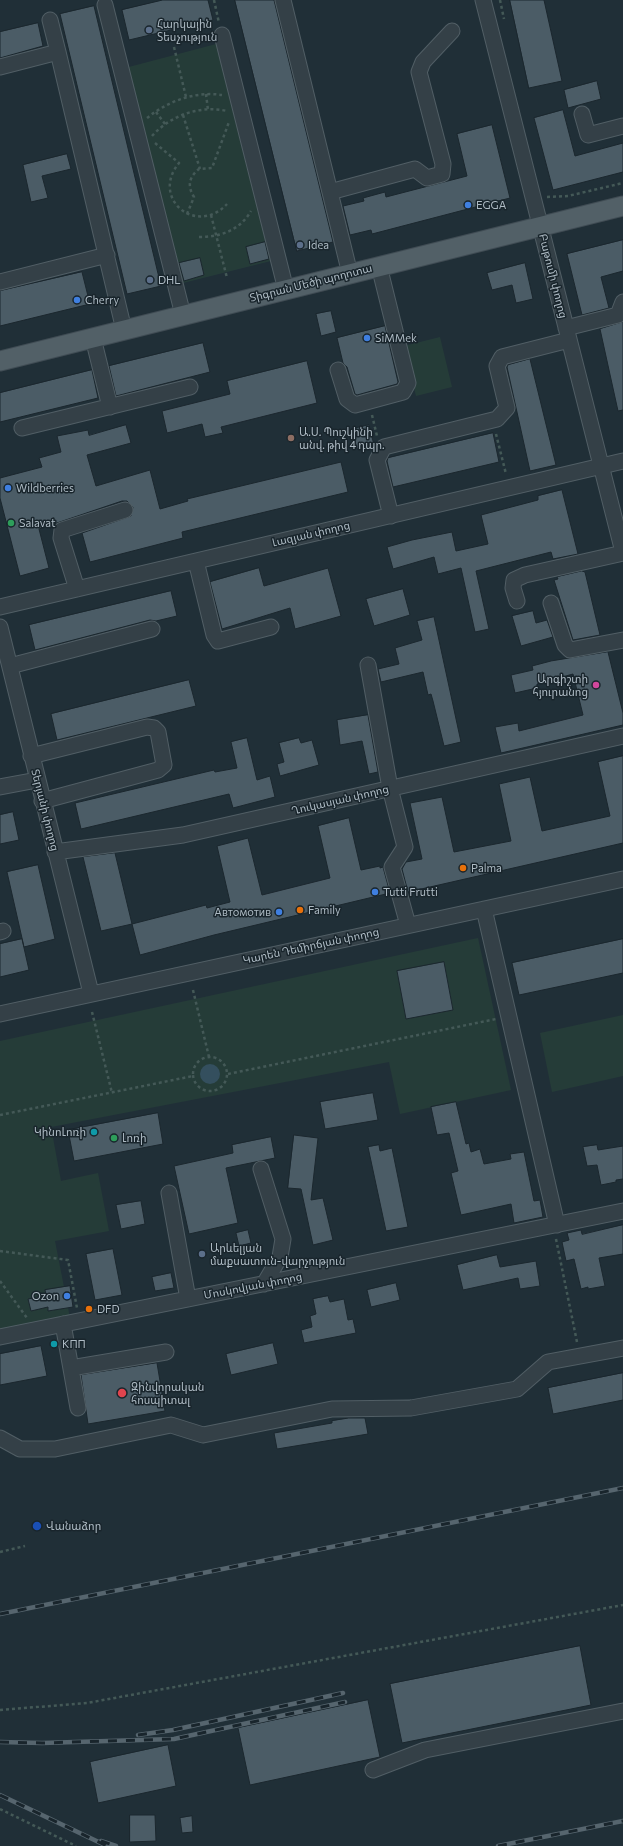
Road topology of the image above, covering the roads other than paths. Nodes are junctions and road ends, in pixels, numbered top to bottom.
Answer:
1 (283, 0) edge
2 (484, 0) edge
3 (105, 5) dead end
4 (50, 20) dead end
5 (452, 31) dead end
6 (222, 35) road end
7 (58, 52) junction
8 (0, 67) edge
9 (582, 114) dead end
10 (623, 126) edge
11 (330, 192) junction
12 (623, 206) edge
13 (540, 226) junction
14 (107, 255) junction
15 (379, 266) junction
16 (350, 274) junction
17 (0, 282) edge
18 (286, 290) junction
19 (623, 302) edge
20 (183, 315) junction
21 (124, 330) junction
22 (567, 334) junction
23 (93, 338) junction
24 (0, 361) edge
25 (338, 370) dead end
26 (190, 387) dead end
27 (110, 407) junction
28 (22, 428) dead end
29 (623, 461) edge
30 (602, 466) junction
31 (125, 510) dead end
32 (391, 516) junction
33 (623, 553) edge
34 (196, 561) junction
35 (77, 589) junction
36 (517, 601) dead end
37 (551, 603) dead end
38 (0, 607) edge
39 (0, 627) edge
40 (271, 627) dead end
41 (152, 629) dead end
42 (623, 640) edge
43 (368, 665) dead end
44 (10, 666) junction
45 (623, 736) edge
46 (32, 756) junction
47 (37, 780) junction
48 (0, 787) edge
49 (390, 788) junction
50 (42, 801) junction
51 (55, 852) junction
52 (623, 879) edge
53 (484, 908) junction
54 (408, 925) junction
55 (91, 994) junction
56 (0, 1014) edge
57 (261, 1169) dead end
58 (169, 1193) dead end
59 (623, 1211) edge
60 (555, 1226) junction
61 (264, 1284) junction
62 (188, 1299) junction
63 (63, 1324) junction
64 (0, 1337) edge
65 (623, 1348) edge
66 (166, 1352) dead end
67 (71, 1368) junction
68 (78, 1408) dead end
69 (0, 1438) edge
70 (623, 1711) edge
71 (373, 1770) dead end

1 - 11 street
2 - 13 street, Բաթումի փողոց
3 - 20 street
4 - 7 street
5 - 11 street
6 - 18 street
7 - 8 street
7 - 14 street
9 - 10 street
11 - 16 street
12 - 13 main road, Տիգրան Մեծի պողոտա
13 - 15 main road, Տիգրան Մեծի պողոտա
13 - 22 street, Բաթումի փողոց
14 - 17 street
14 - 21 street
15 - 16 main road, Տիգրան Մեծի պողոտա
15 - 25 street
16 - 18 main road, Տիգրան Մեծի պողոտա
18 - 20 main road, Տիգրան Մեծի պողոտա
19 - 22 street
20 - 21 main road, Տիգրան Մեծի պողոտա
21 - 23 main road, Տիգրան Մեծի պողոտա
22 - 30 street, Բաթումի փողոց
22 - 32 street
23 - 24 main road, Տիգրան Մեծի պողոտա
23 - 27 street
26 - 27 street
27 - 28 street
29 - 30 street, Լազյան փողոց
30 - 32 street, Լազյան փողոց
30 - 33 street, Բաթումի փողոց
31 - 35 street
32 - 34 street, Լազյան փողոց
33 - 36 street
34 - 35 street, Լազյան փողոց
34 - 40 street
35 - 38 street, Լազյան փողոց
37 - 42 street
39 - 44 street, Տերյանի փողոց
41 - 44 street
43 - 49 street
44 - 46 street, Տերյանի փողոց
45 - 49 street, Ղուկասյան փողոց
46 - 47 street, Տերյանի փողոց
46 - 50 street
47 - 48 street
47 - 50 street, Տերյանի փողոց
49 - 51 street, Ղուկասյան փողոց
49 - 54 street
50 - 51 street, Տերյանի փողոց
51 - 55 street, Տերյանի փողոց
52 - 53 street, Կարեն Դեմիրճյան փողոց
53 - 54 street, Կարեն Դեմիրճյան փողոց
53 - 60 street
54 - 55 street, Կարեն Դեմիրճյան փողոց
55 - 56 street, Կարեն Դեմիրճյան փողոց
57 - 61 street
58 - 62 street
59 - 60 street, Մոսկովյան փողոց
60 - 61 street, Մոսկովյան փողոց
61 - 62 street, Մոսկովյան փողոց
62 - 63 street, Մոսկովյան փողոց
63 - 64 street, Մոսկովյան փողոց
63 - 67 street
65 - 69 street
66 - 67 street
67 - 68 street
70 - 71 street

